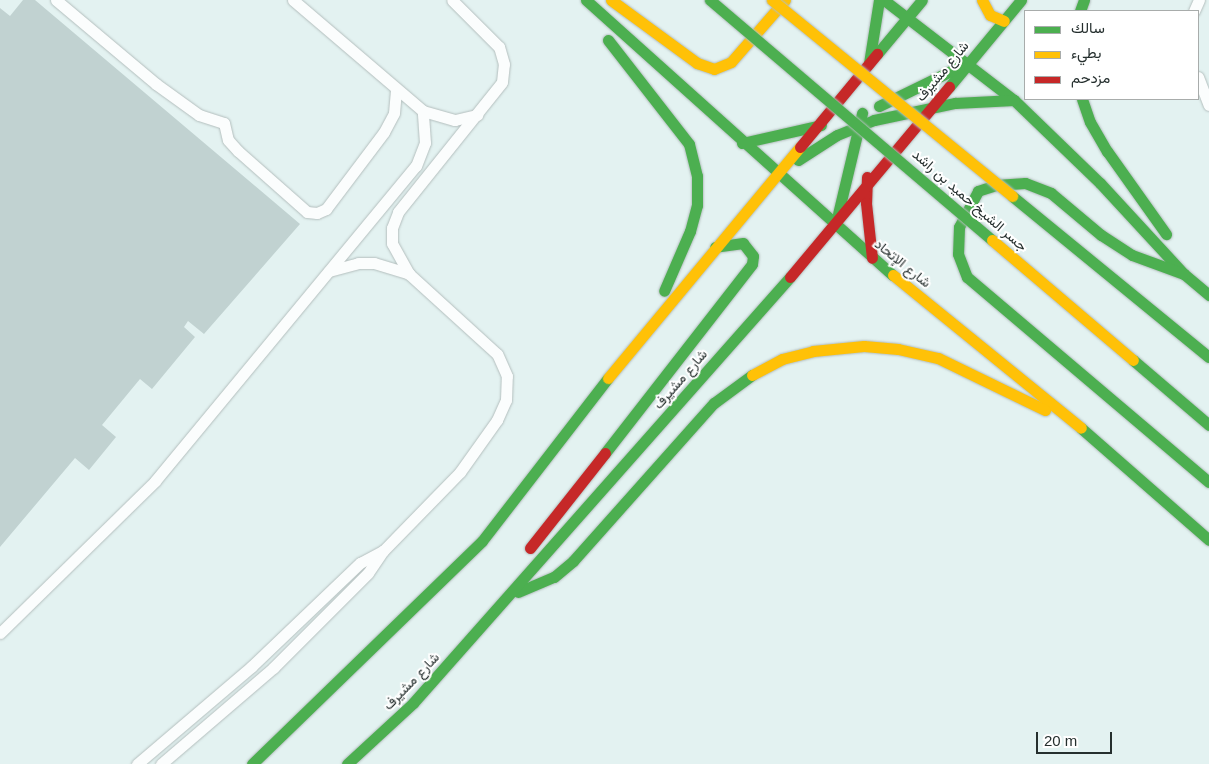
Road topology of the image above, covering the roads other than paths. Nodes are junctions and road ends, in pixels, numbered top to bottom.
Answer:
1 (56, 0) edge
2 (293, 0) edge
3 (452, 0) edge
4 (575, 0) edge
5 (586, 0) edge
6 (611, 0) edge
7 (710, 0) edge
8 (772, 0) edge
9 (784, 0) edge
10 (880, 0) edge
11 (884, 0) edge
12 (922, 0) edge
13 (982, 0) edge
14 (1021, 0) edge
15 (908, 18) junction
16 (1004, 21) junction
17 (894, 52) dead end
18 (969, 62) junction
19 (869, 63) junction
20 (884, 80) dead end
21 (1199, 80) edge
22 (396, 89) junction
23 (1014, 100) junction
24 (1082, 100) edge
25 (932, 106) junction
26 (1209, 106) edge
27 (877, 107) junction
28 (423, 111) junction
29 (862, 112) junction
30 (477, 115) junction
31 (874, 120) junction
32 (860, 125) junction
33 (814, 127) junction
34 (742, 143) junction
35 (777, 174) junction
36 (866, 185) junction
37 (835, 225) junction
38 (715, 247) junction
39 (872, 258) junction
40 (326, 272) junction
41 (409, 274) junction
42 (1184, 274) junction
43 (1209, 295) edge
44 (629, 351) junction
45 (1209, 357) edge
46 (1074, 422) junction
47 (1209, 425) edge
48 (1209, 482) edge
49 (1209, 540) edge
50 (383, 551) junction
51 (512, 594) junction
52 (0, 633) edge
53 (162, 744) junction
54 (175, 754) junction
55 (137, 764) edge
56 (162, 764) edge
57 (252, 764) edge
58 (347, 764) edge

1 - 22 lane
2 - 22 lane
3 - 30 lane
4 - 44 main road
5 - 34 main road, شارع الإتحاد
6 - 9 main road
7 - 47 main road, جسر الشيخ حميد بن راشد, bridge
8 - 45 main road, جسر الشيخ حميد بن راشد, bridge
10 - 19 main road
11 - 15 main road
12 - 15 main road
13 - 16 main road
14 - 16 main road, شارع مشيرف
15 - 17 main road
15 - 18 main road
15 - 19 main road
16 - 18 main road, شارع مشيرف
18 - 23 main road
18 - 25 main road, شارع مشيرف
18 - 27 main road
19 - 29 main road
19 - 33 main road
20 - 27 main road
21 - 26 lane
22 - 28 lane
23 - 25 main road
23 - 42 main road
24 - 42 main road
25 - 31 main road
25 - 36 main road, شارع مشيرف
27 - 29 main road
27 - 31 main road
28 - 30 lane
28 - 40 lane
29 - 32 main road
29 - 33 main road
30 - 41 lane
31 - 32 main road
31 - 36 main road
32 - 35 main road
32 - 37 main road
33 - 34 main road
33 - 35 main road
34 - 35 main road, شارع الإتحاد
35 - 37 main road, شارع الإتحاد
35 - 38 main road
36 - 37 main road, شارع مشيرف
36 - 39 main road
37 - 39 main road, شارع الإتحاد
37 - 51 main road, شارع مشيرف
38 - 44 main road
38 - 51 main road
39 - 46 main road, شارع الإتحاد
40 - 41 lane
40 - 52 lane
41 - 50 lane
42 - 43 main road
42 - 48 main road
44 - 57 main road
46 - 49 main road, شارع الإتحاد
46 - 51 main road
50 - 53 lane
50 - 54 lane
51 - 58 main road, شارع مشيرف
53 - 54 lane
53 - 55 lane
54 - 56 lane

